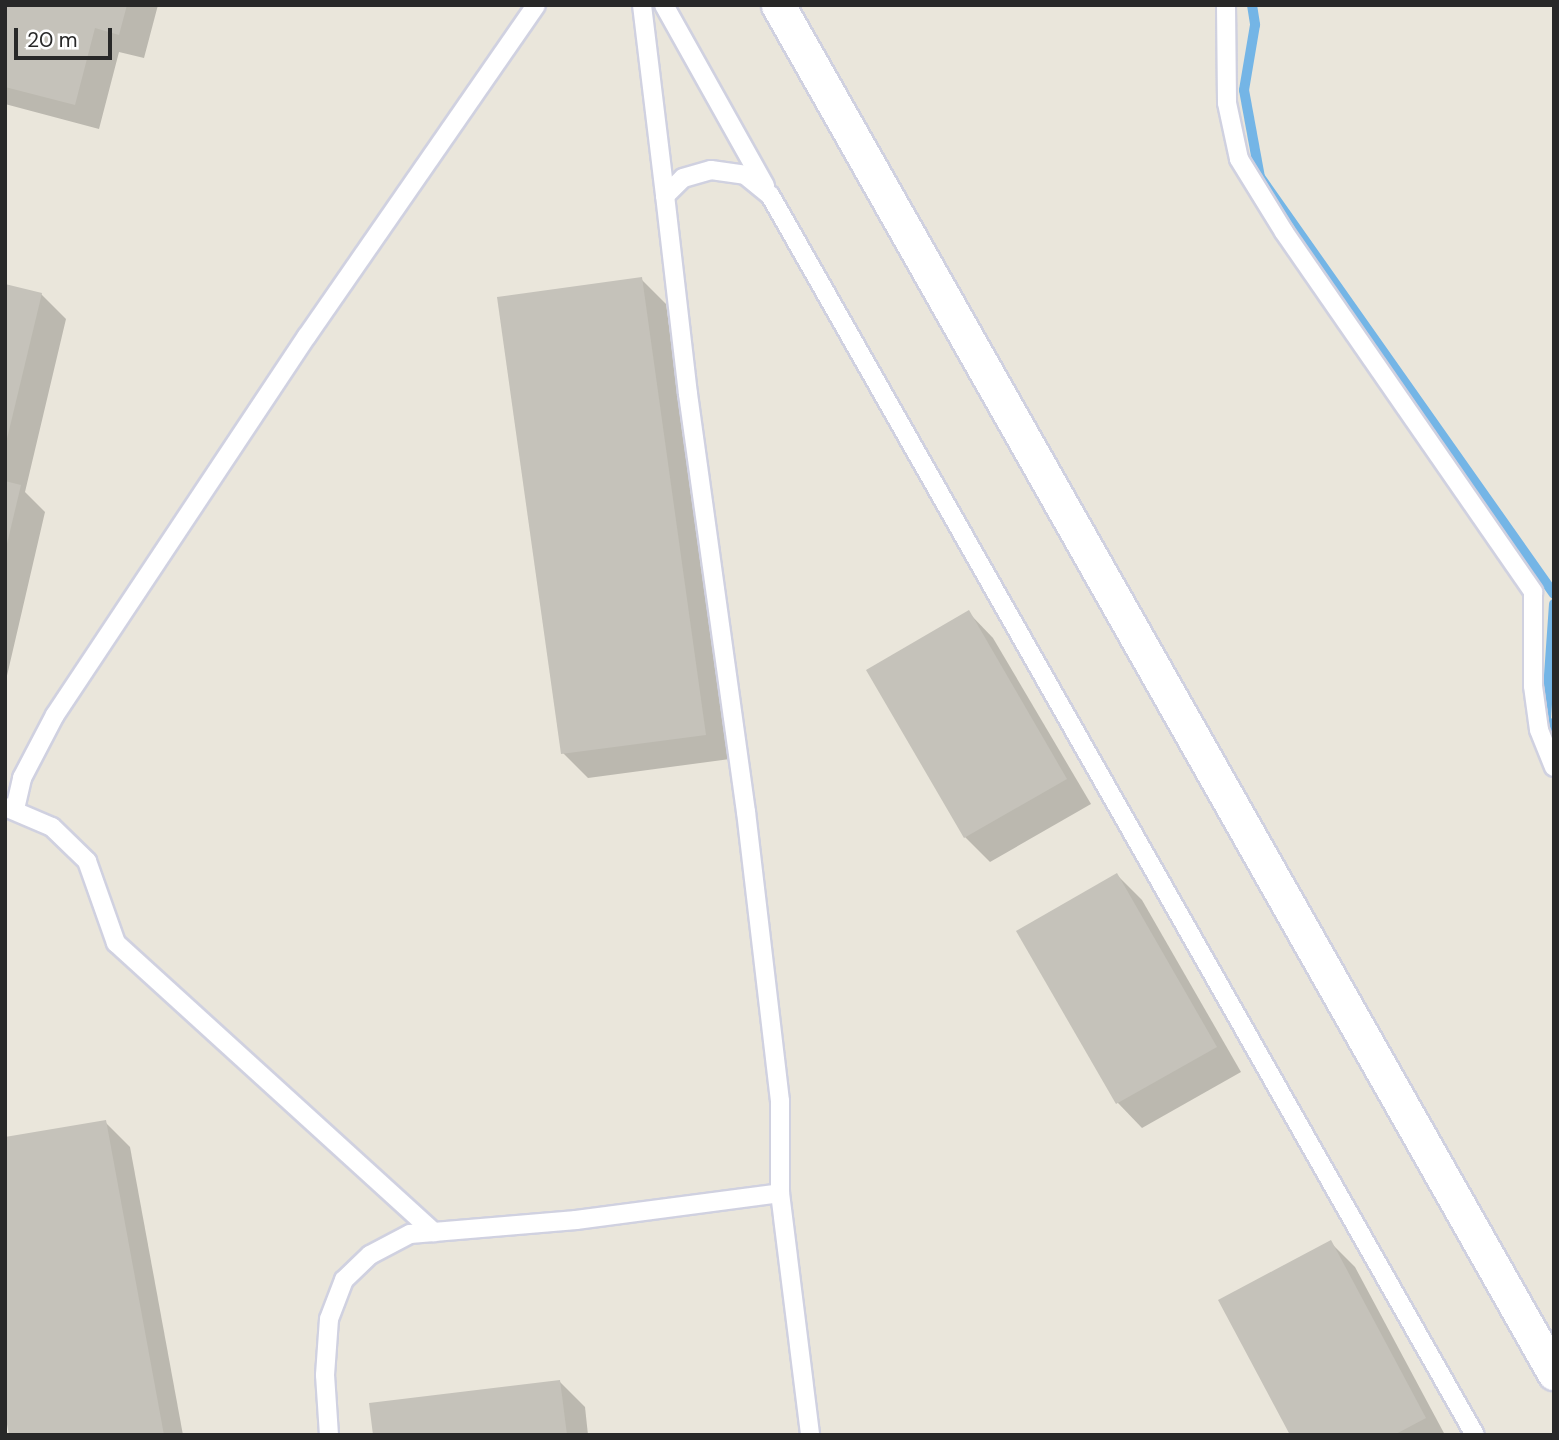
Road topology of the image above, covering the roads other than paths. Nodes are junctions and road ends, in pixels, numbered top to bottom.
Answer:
1 (536, 5) edge
2 (642, 5) edge
3 (664, 5) edge
4 (778, 5) edge
5 (1226, 5) edge
6 (770, 195) junction
7 (665, 196) junction
8 (1554, 767) edge
9 (10, 808) edge
10 (780, 1193) junction
11 (434, 1232) junction
12 (1554, 1373) edge
13 (329, 1435) edge
14 (810, 1435) edge
15 (1475, 1435) edge

1 - 9 lane
2 - 7 lane
3 - 6 lane
4 - 12 street
5 - 8 lane
6 - 7 lane
6 - 15 lane
7 - 10 lane
9 - 11 lane
10 - 11 lane
10 - 14 lane
11 - 13 lane

